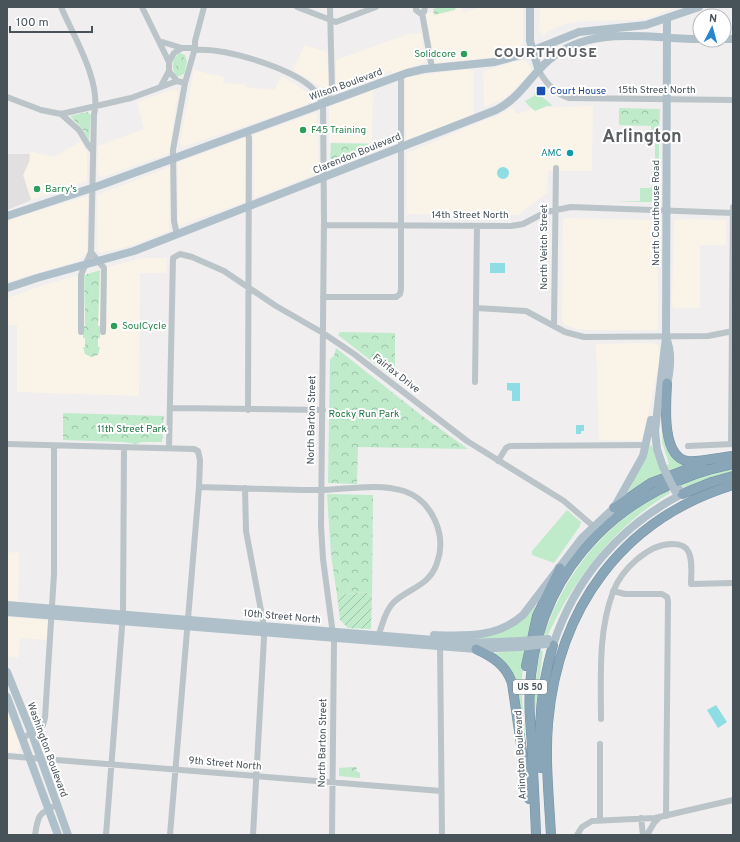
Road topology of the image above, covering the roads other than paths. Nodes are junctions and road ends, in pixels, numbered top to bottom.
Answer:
1 (61, 7) edge
2 (142, 7) edge
3 (204, 7) edge
4 (297, 7) edge
5 (330, 7) edge
6 (376, 7) edge
7 (416, 7) edge
8 (425, 7) edge
9 (530, 7) edge
10 (699, 7) edge
11 (422, 13) junction
12 (667, 18) junction
13 (330, 20) junction
14 (604, 33) junction
15 (668, 38) junction
16 (692, 39) edge
17 (159, 42) junction
18 (182, 48) junction
19 (193, 48) junction
20 (532, 50) junction
21 (169, 62) junction
22 (432, 68) junction
23 (169, 70) junction
24 (539, 70) junction
25 (401, 75) junction
26 (177, 81) junction
27 (185, 83) junction
28 (161, 86) junction
29 (7, 97) edge
30 (666, 100) junction
31 (733, 100) edge
32 (323, 104) junction
33 (96, 106) junction
34 (61, 114) junction
35 (247, 132) junction
36 (402, 147) junction
37 (93, 151) junction
38 (174, 158) junction
39 (556, 168) dead end
40 (324, 178) junction
41 (92, 188) junction
42 (249, 207) junction
43 (555, 209) junction
44 (733, 211) edge
45 (666, 212) junction
46 (7, 216) edge
47 (324, 224) junction
48 (400, 224) junction
49 (476, 226) junction
50 (177, 235) junction
51 (91, 252) junction
52 (98, 261) junction
53 (85, 265) junction
54 (248, 286) junction
55 (7, 288) edge
56 (324, 297) junction
57 (476, 308) junction
58 (554, 326) junction
59 (81, 332) dead end
60 (103, 332) dead end
61 (732, 332) edge
62 (323, 333) junction
63 (666, 337) junction
64 (664, 380) junction
65 (475, 382) dead end
66 (171, 408) junction
67 (248, 410) junction
68 (323, 410) junction
69 (7, 444) edge
70 (732, 444) edge
71 (646, 445) junction
72 (54, 446) junction
73 (688, 446) dead end
74 (124, 448) junction
75 (169, 448) junction
76 (733, 456) edge
77 (498, 461) junction
78 (733, 464) edge
79 (733, 476) edge
80 (733, 485) edge
81 (199, 487) junction
82 (245, 488) junction
83 (321, 490) junction
84 (679, 493) junction
85 (614, 508) junction
86 (593, 526) junction
87 (560, 568) junction
88 (733, 583) edge
89 (613, 591) junction
90 (7, 605) edge
91 (7, 612) edge
92 (52, 612) junction
93 (123, 618) junction
94 (187, 623) junction
95 (264, 629) junction
96 (334, 635) junction
97 (379, 637) junction
98 (550, 642) junction
99 (439, 644) junction
100 (520, 644) junction
101 (476, 649) junction
102 (7, 672) edge
103 (7, 697) edge
104 (529, 706) junction
105 (601, 719) dead end
106 (32, 734) junction
107 (23, 738) junction
108 (600, 744) dead end
109 (7, 756) edge
110 (30, 759) junction
111 (40, 760) junction
112 (111, 766) junction
113 (176, 770) junction
114 (256, 776) junction
115 (332, 782) junction
116 (441, 791) junction
117 (733, 800) edge
118 (57, 805) junction
119 (549, 805) junction
120 (48, 808) junction
121 (663, 816) junction
122 (642, 818) junction
123 (600, 820) junction
124 (536, 822) junction
125 (35, 835) edge
126 (58, 835) edge
127 (68, 835) edge
128 (106, 835) edge
129 (170, 835) edge
130 (252, 835) edge
131 (332, 835) edge
132 (442, 835) edge
133 (536, 835) edge
134 (551, 835) edge
135 (577, 835) edge
136 (643, 835) edge
137 (647, 835) edge

1 - 33 street
2 - 17 street
3 - 19 street
4 - 13 street
5 - 13 street, North Barton Street
6 - 13 street
7 - 11 street
8 - 11 street
9 - 20 main road
10 - 12 main road, Wilson Boulevard
11 - 22 street
12 - 14 main road, Wilson Boulevard
12 - 15 main road, North Courthouse Road
13 - 32 street, North Barton Street
14 - 15 main road, Clarendon Boulevard
14 - 20 main road, Wilson Boulevard
14 - 24 main road, Clarendon Boulevard
15 - 16 main road, Clarendon Boulevard
15 - 30 main road, North Courthouse Road
17 - 18 street
17 - 21 street
18 - 19 street
18 - 21 street
19 - 27 street
19 - 32 street
20 - 22 main road, Wilson Boulevard
20 - 24 main road
21 - 23 street
22 - 25 main road, Wilson Boulevard
23 - 26 street
23 - 28 street
24 - 30 street, 15th Street North
24 - 36 main road, Clarendon Boulevard
25 - 32 main road, Wilson Boulevard
25 - 36 street
26 - 27 street
26 - 28 street
27 - 38 street
28 - 33 street
29 - 34 street
30 - 31 street, 15th Street North
30 - 45 main road, North Courthouse Road
32 - 35 main road, Wilson Boulevard
32 - 40 street, North Barton Street
33 - 34 street
33 - 37 street
34 - 37 street
35 - 38 main road, Wilson Boulevard
35 - 42 street
36 - 40 main road, Clarendon Boulevard
36 - 48 street
37 - 41 street
38 - 41 main road, Wilson Boulevard
38 - 50 street
39 - 43 street, North Veitch Street
40 - 42 main road, Clarendon Boulevard
40 - 47 street, North Barton Street
41 - 46 main road, Wilson Boulevard
41 - 51 street
42 - 50 main road, Clarendon Boulevard
42 - 54 street
43 - 45 street, 14th Street North
43 - 49 street, 14th Street North
43 - 58 street, North Veitch Street
44 - 45 street, 14th Street North
44 - 61 street
45 - 63 main road, North Courthouse Road
47 - 48 street, 14th Street North
47 - 56 street, North Barton Street
48 - 49 street, 14th Street North
48 - 56 street
49 - 57 street
50 - 52 main road, Clarendon Boulevard
51 - 52 street
51 - 53 street
52 - 53 main road, Clarendon Boulevard
52 - 60 street
53 - 55 main road, Clarendon Boulevard
53 - 59 street
54 - 62 street, Fairfax Drive
54 - 66 street, Fairfax Drive
54 - 67 street
56 - 62 street, North Barton Street
57 - 58 street
57 - 65 street
58 - 63 street
61 - 63 street
61 - 70 street
62 - 68 street, North Barton Street
62 - 77 street, Fairfax Drive
63 - 64 main road, North Courthouse Road
64 - 71 main road
64 - 76 highway
64 - 84 main road, North Courthouse Road, bridge
66 - 67 street
66 - 75 street
67 - 68 street
68 - 83 street, North Barton Street
69 - 72 street
70 - 73 street
71 - 77 street
71 - 85 main road
72 - 74 street
72 - 92 street
74 - 75 street
74 - 93 street
75 - 81 street
76 - 85 highway
77 - 86 street, Fairfax Drive
78 - 104 highway, Arlington Boulevard / US 50
79 - 84 highway
80 - 119 highway, US 50
81 - 82 street
81 - 94 street
82 - 83 street
82 - 95 street
83 - 96 street, North Barton Street
83 - 97 street
84 - 98 main road
85 - 86 main road
86 - 87 main road
87 - 97 main road
87 - 104 highway
88 - 89 street
89 - 105 street
89 - 121 street
90 - 92 main road, 10th Street North
91 - 92 main road, 10th Street North
92 - 93 main road, 10th Street North
92 - 106 street
93 - 94 main road, 10th Street North
93 - 112 street
94 - 95 main road, 10th Street North
94 - 113 street
95 - 96 main road, 10th Street North
95 - 114 street
96 - 97 main road, 10th Street North
96 - 115 street, North Barton Street
97 - 99 main road, 10th Street North
98 - 100 main road, 10th Street North, bridge
98 - 119 highway
99 - 100 main road, 10th Street North
99 - 101 main road, 10th Street North
99 - 116 street
100 - 101 main road, 10th Street North
101 - 124 highway
102 - 106 main road, Washington Boulevard
103 - 107 main road, Washington Boulevard
104 - 124 highway, Arlington Boulevard / US 50
106 - 107 street
106 - 111 main road, Washington Boulevard
107 - 110 main road, Washington Boulevard
108 - 123 street
109 - 110 street, 9th Street North
110 - 111 street, 9th Street North
110 - 120 main road, Washington Boulevard
111 - 112 street, 9th Street North
111 - 118 main road, Washington Boulevard
112 - 113 street, 9th Street North
112 - 128 street
113 - 114 street, 9th Street North
113 - 129 street
114 - 115 street, 9th Street North
114 - 130 street
115 - 116 street, 9th Street North
115 - 131 street, North Barton Street
116 - 132 street
117 - 121 street
118 - 120 street
118 - 127 main road, Washington Boulevard
119 - 134 highway, US 50
120 - 125 street
120 - 126 main road, Washington Boulevard
121 - 122 street
121 - 137 street
122 - 123 street
122 - 136 street
123 - 135 street
124 - 133 highway, Arlington Boulevard / US 50

